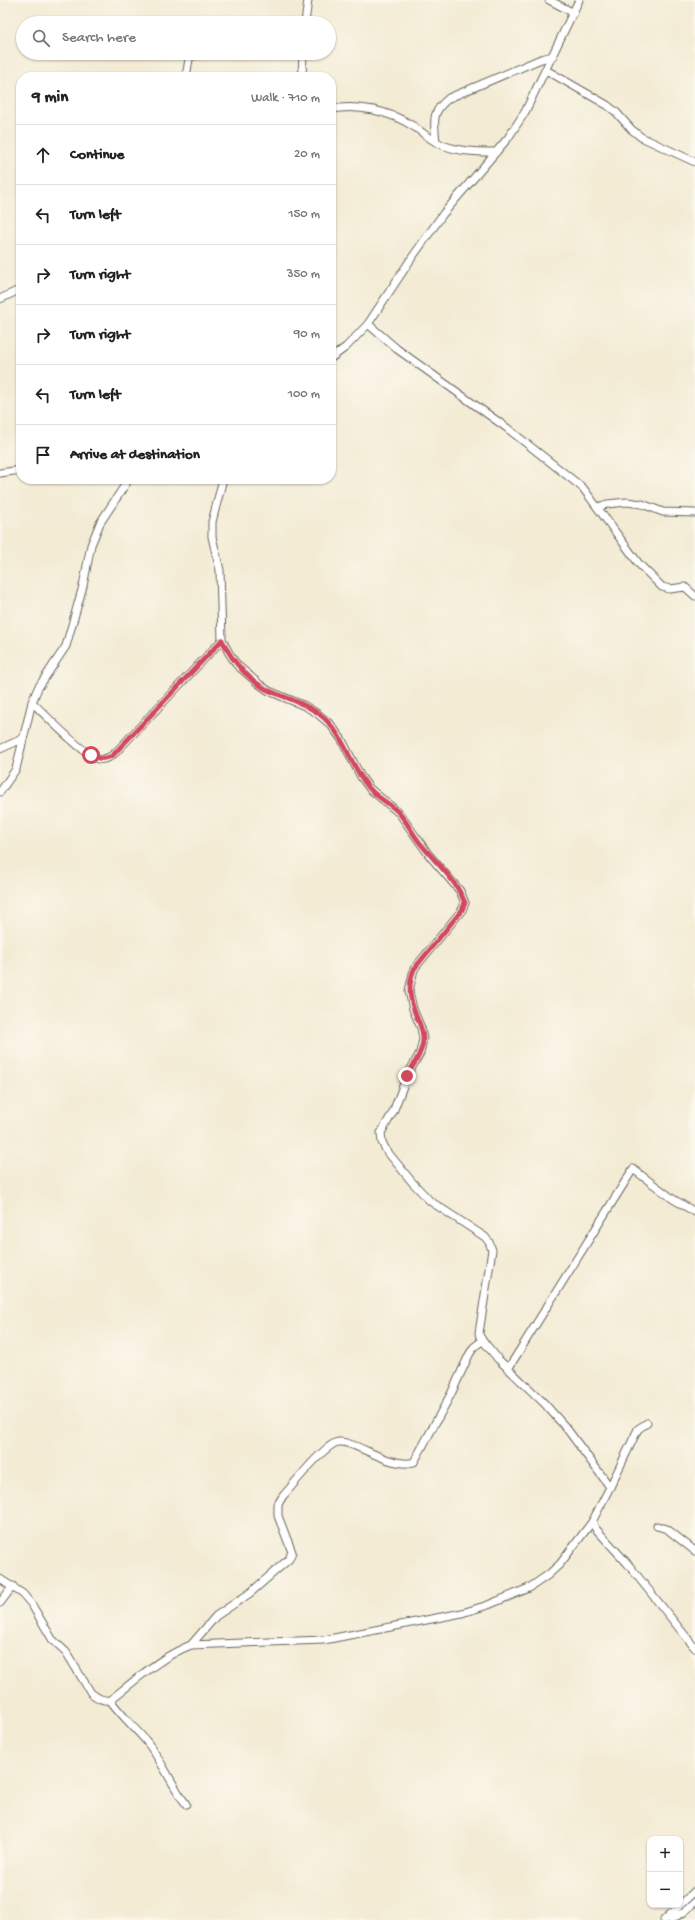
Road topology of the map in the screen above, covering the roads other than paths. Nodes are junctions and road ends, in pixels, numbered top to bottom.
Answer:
1 (308, 0) edge
2 (549, 0) edge
3 (579, 0) edge
4 (574, 13) junction
5 (306, 16) edge
6 (553, 56) junction
7 (189, 60) edge
8 (303, 60) edge
9 (546, 70) junction
10 (187, 72) edge
11 (302, 72) edge
12 (336, 109) edge
13 (436, 142) junction
14 (496, 152) junction
15 (695, 162) edge
16 (16, 291) edge
17 (0, 299) edge
18 (368, 324) junction
19 (336, 354) edge
20 (16, 471) edge
21 (0, 473) edge
22 (126, 484) edge
23 (222, 484) edge
24 (598, 507) junction
25 (695, 512) edge
26 (695, 596) edge
27 (222, 640) junction
28 (32, 702) junction
29 (22, 739) junction
30 (0, 749) edge
31 (0, 792) edge
32 (695, 1212) edge
33 (482, 1341) junction
34 (508, 1369) junction
35 (647, 1423) dead end
36 (610, 1487) junction
37 (592, 1522) junction
38 (657, 1526) dead end
39 (695, 1551) edge
40 (0, 1579) edge
41 (13, 1586) junction
42 (0, 1603) edge
43 (191, 1645) junction
44 (695, 1648) edge
45 (110, 1700) junction
46 (186, 1804) dead end
47 (695, 1891) edge
48 (695, 1902) edge
49 (664, 1920) edge
50 (670, 1920) edge

1 - 5 street
2 - 4 street
3 - 4 street
4 - 6 street
6 - 9 street
6 - 13 street
7 - 10 street
8 - 11 street
9 - 14 street
9 - 15 street
12 - 13 street
13 - 14 street
14 - 18 street
16 - 17 street
18 - 19 street
18 - 24 street
20 - 21 street
22 - 28 street
23 - 27 street
24 - 25 street
24 - 26 street
27 - 28 street
27 - 33 street
28 - 29 street
29 - 30 street
29 - 31 street
32 - 34 street
33 - 34 street
33 - 43 street
34 - 36 street
35 - 36 street
36 - 37 street
37 - 43 street
37 - 44 street
38 - 39 street
40 - 41 street
41 - 42 street
41 - 45 street
43 - 45 street
45 - 46 street
47 - 49 street
48 - 50 street

